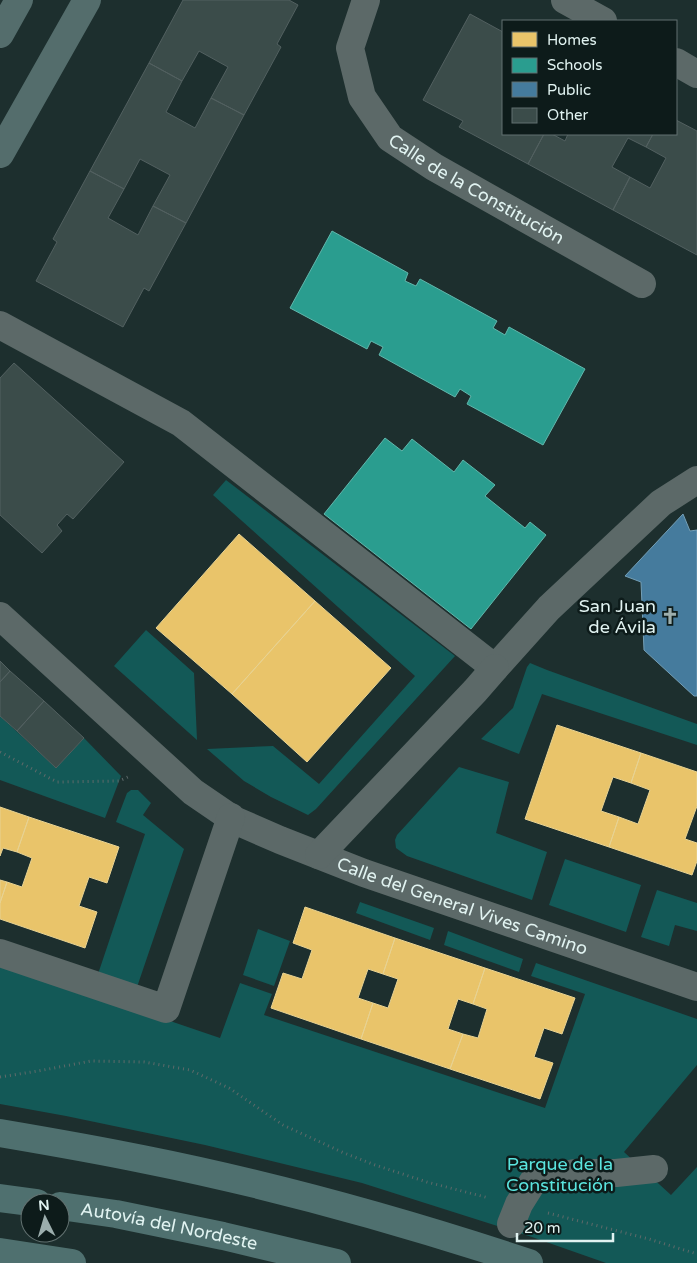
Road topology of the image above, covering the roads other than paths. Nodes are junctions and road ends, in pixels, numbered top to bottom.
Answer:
1 (19, 0) edge
2 (87, 0) edge
3 (366, 0) edge
4 (565, 0) edge
5 (601, 20) edge
6 (0, 34) edge
7 (677, 63) edge
8 (697, 74) edge
9 (0, 154) edge
10 (642, 284) dead end
11 (0, 325) edge
12 (697, 480) edge
13 (0, 616) edge
14 (495, 668) junction
15 (231, 817) junction
16 (319, 855) junction
17 (0, 953) edge
18 (697, 987) edge
19 (0, 1133) edge
20 (654, 1169) dead end
21 (0, 1198) edge
22 (20, 1201) edge
23 (70, 1207) edge
24 (515, 1214) road end
25 (0, 1252) edge
26 (72, 1263) edge
27 (337, 1263) edge
28 (529, 1263) edge

1 - 6 main road
2 - 9 main road
3 - 10 street, Calle de la Constitución
4 - 5 street
7 - 8 street
11 - 14 street
12 - 14 street
13 - 15 street, Calle del General Vives Camino
14 - 16 street
15 - 16 street, Calle del General Vives Camino
15 - 17 street
16 - 18 street, Calle del General Vives Camino
19 - 28 highway
20 - 24 street
21 - 22 highway
23 - 27 highway, Autovía del Nordeste
25 - 26 highway

